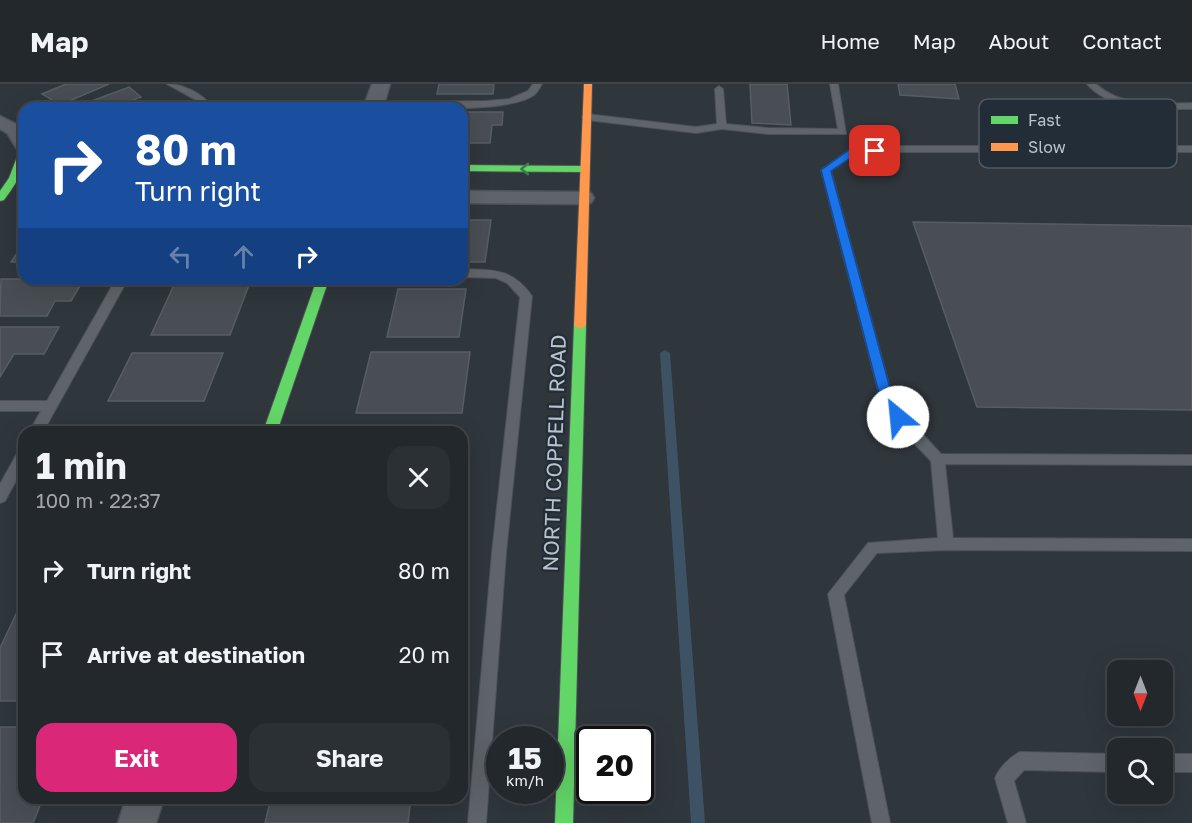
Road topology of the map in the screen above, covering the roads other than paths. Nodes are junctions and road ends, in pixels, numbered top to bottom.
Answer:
1 (171, 84) edge
2 (381, 84) edge
3 (538, 84) edge
4 (588, 84) edge
5 (834, 84) edge
6 (1091, 84) edge
7 (718, 89) dead end
8 (1113, 99) edge
9 (203, 102) edge
10 (376, 102) edge
11 (468, 105) edge
12 (1177, 106) edge
13 (1192, 106) edge
14 (587, 117) junction
15 (0, 122) edge
16 (722, 126) junction
17 (18, 134) edge
18 (979, 149) edge
19 (18, 161) edge
20 (468, 168) edge
21 (584, 169) junction
22 (7, 178) edge
23 (468, 197) edge
24 (0, 198) edge
25 (583, 198) junction
26 (468, 273) edge
27 (119, 285) edge
28 (321, 285) edge
29 (0, 406) edge
30 (51, 406) junction
31 (39, 426) edge
32 (272, 426) edge
33 (938, 459) junction
34 (1192, 460) edge
35 (18, 465) edge
36 (0, 497) edge
37 (946, 544) junction
38 (1192, 545) edge
39 (1107, 763) edge
40 (1173, 763) edge
41 (1192, 764) edge
42 (143, 804) edge
43 (137, 823) edge
44 (477, 823) edge
45 (564, 823) edge
46 (881, 823) edge
47 (1017, 823) edge

1 - 9 lane
2 - 10 street
3 - 11 lane
4 - 14 street, NORTH COPPELL ROAD
5 - 16 lane
6 - 8 lane
7 - 16 lane
12 - 13 lane
14 - 16 lane
14 - 21 street, NORTH COPPELL ROAD
15 - 17 street
18 - 33 lane
19 - 22 street
21 -> 20 street
21 - 25 street, NORTH COPPELL ROAD
22 - 24 street
23 - 25 street
25 - 45 street, NORTH COPPELL ROAD
26 - 44 lane
27 - 30 lane
28 - 32 street
29 - 30 lane
30 - 31 lane
33 - 34 lane
33 - 37 lane
35 - 36 lane
37 - 38 lane
37 - 46 lane
39 - 47 lane
40 - 41 lane
42 - 43 street

